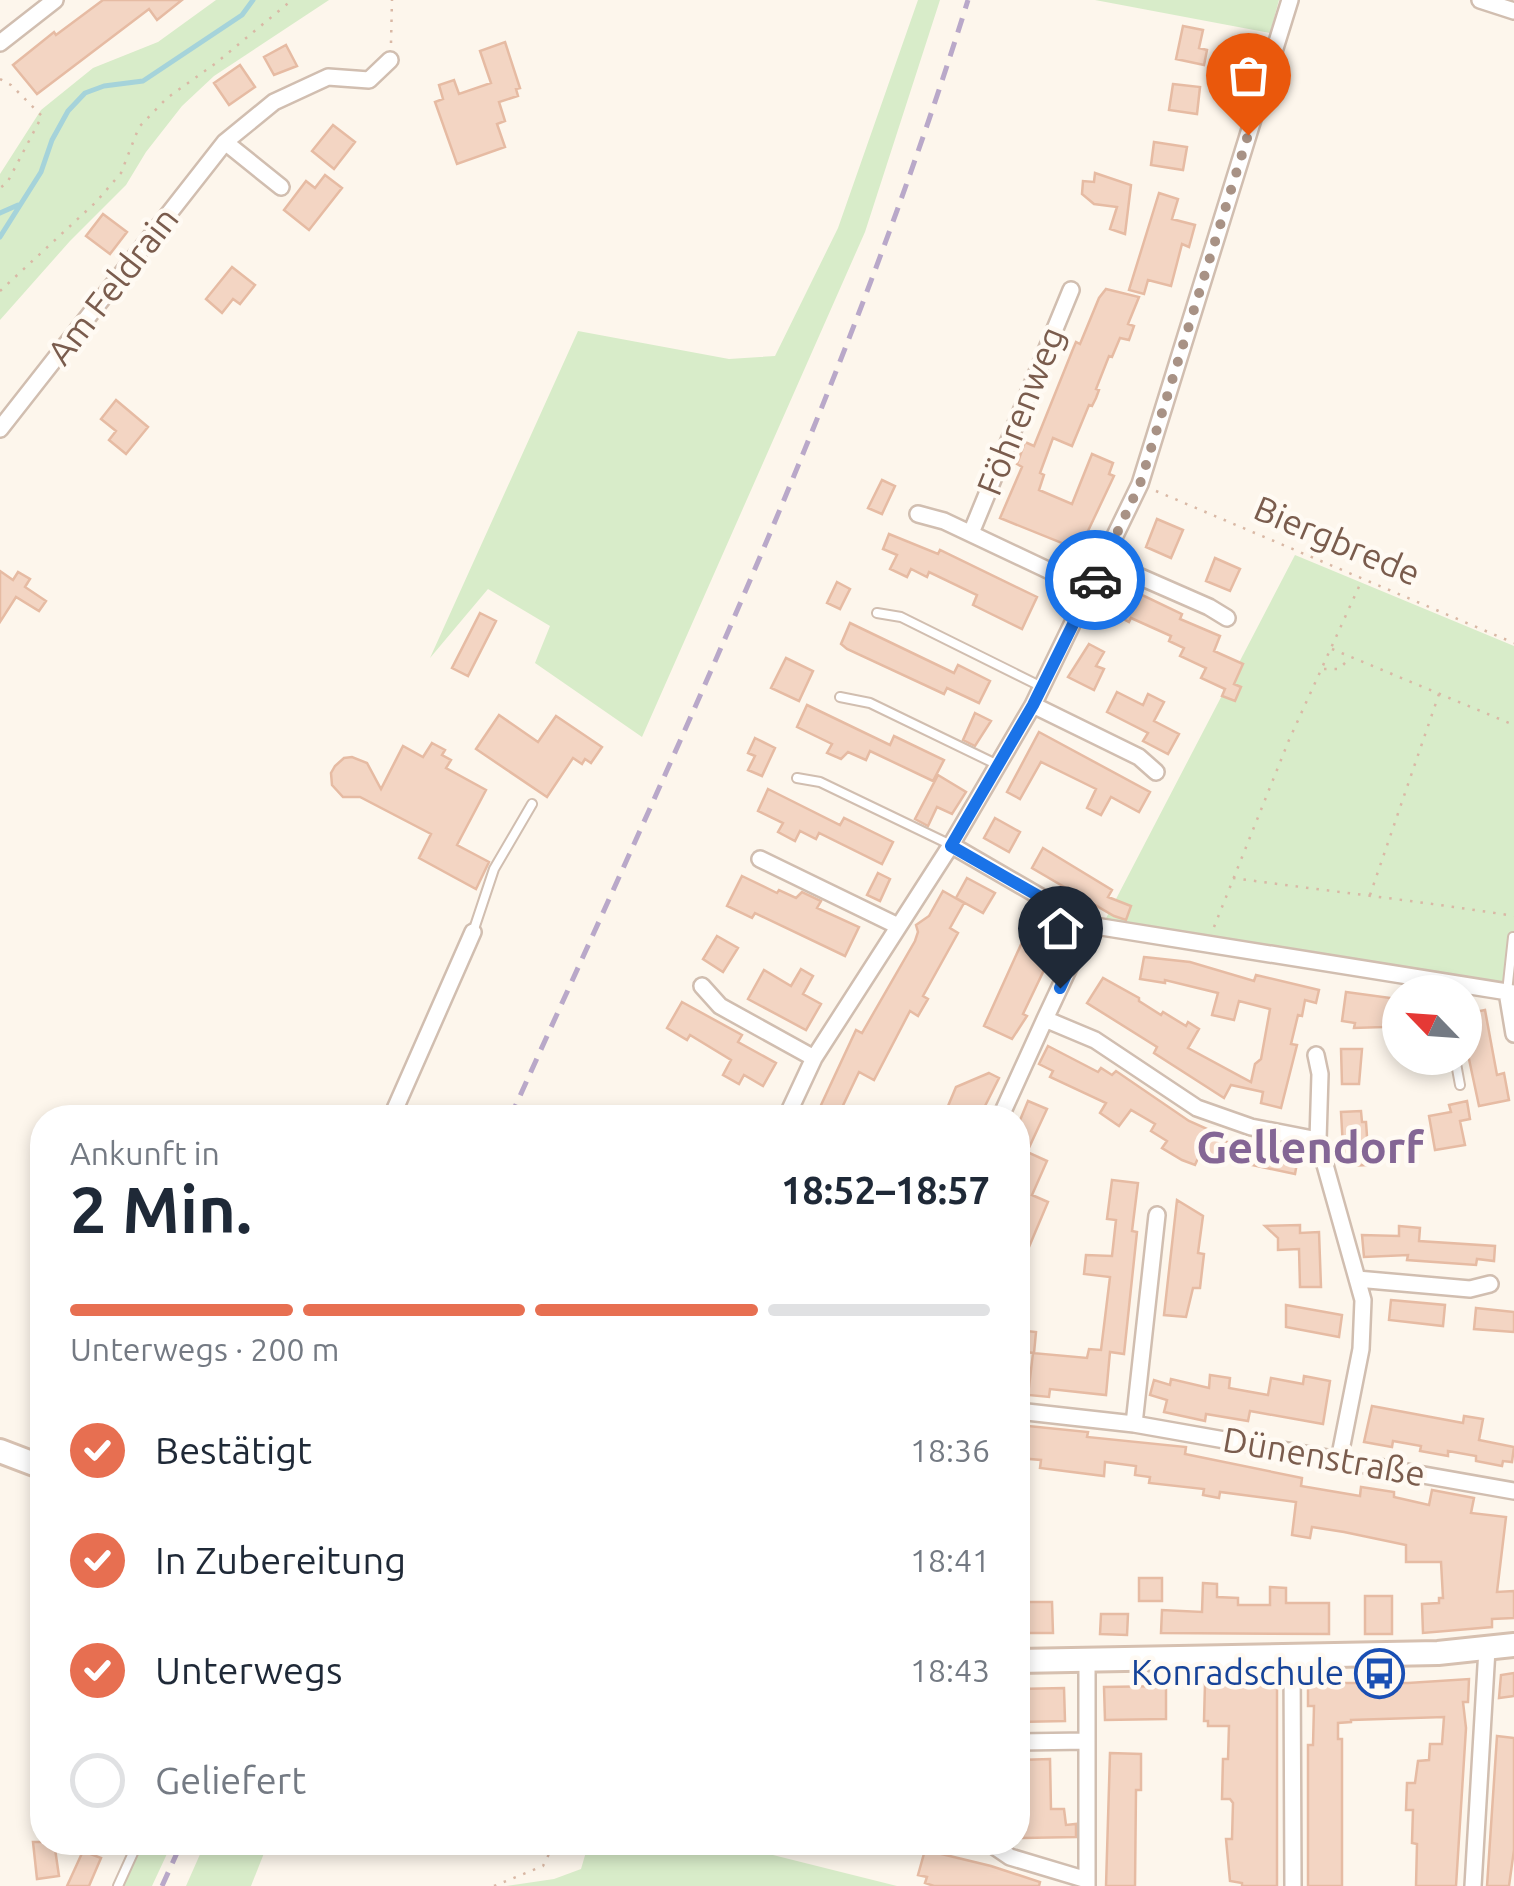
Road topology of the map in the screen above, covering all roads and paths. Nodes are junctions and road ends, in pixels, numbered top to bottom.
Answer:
1 (55, 0) edge
2 (292, 0) edge
3 (392, 0) edge
4 (1290, 0) edge
5 (1480, 0) edge
6 (1514, 11) edge
7 (0, 43) edge
8 (390, 60) joint
9 (0, 79) edge
10 (225, 142) junction
11 (281, 187) dead end
12 (0, 188) edge
13 (1072, 290) dead end
14 (0, 291) edge
15 (0, 429) edge
16 (1140, 484) junction
17 (918, 514) dead end
18 (971, 533) junction
19 (1104, 561) junction
20 (1363, 579) junction
21 (1090, 590) junction
22 (878, 613) dead end
23 (1227, 618) dead end
24 (1514, 643) edge
25 (1331, 648) junction
26 (1351, 656) junction
27 (1322, 668) junction
28 (1042, 687) junction
29 (1439, 694) junction
30 (840, 697) dead end
31 (1033, 705) junction
32 (1514, 725) edge
33 (998, 765) junction
34 (1156, 772) dead end
35 (796, 778) dead end
36 (532, 804) dead end
37 (951, 846) junction
38 (760, 860) dead end
39 (1234, 878) junction
40 (1370, 895) junction
41 (1514, 916) edge
42 (1089, 925) junction
43 (898, 926) junction
44 (473, 932) joint
45 (1513, 937) edge
46 (1207, 944) junction
47 (1382, 976) edge
48 (702, 986) dead end
49 (1482, 990) edge
50 (1511, 992) edge
51 (1046, 1019) junction
52 (1514, 1034) edge
53 (1316, 1055) dead end
54 (814, 1058) junction
55 (1458, 1075) edge
56 (1460, 1085) dead end
57 (397, 1105) edge
58 (792, 1105) edge
59 (1006, 1105) edge
60 (1318, 1140) junction
61 (1157, 1214) dead end
62 (1357, 1279) junction
63 (1490, 1284) dead end
64 (1030, 1412) edge
65 (1134, 1424) junction
66 (0, 1451) edge
67 (1339, 1460) junction
68 (30, 1462) edge
69 (1514, 1491) edge
70 (1514, 1645) edge
71 (1487, 1649) junction
72 (1292, 1656) junction
73 (1087, 1659) junction
74 (1030, 1660) edge
75 (1087, 1741) junction
76 (1030, 1742) edge
77 (132, 1855) edge
78 (548, 1855) edge
79 (1007, 1855) edge
80 (1087, 1883) edge
81 (118, 1886) edge
82 (494, 1886) edge
83 (1292, 1886) edge
84 (1472, 1886) edge

1 - 7 street
2 - 14 path
3 - 8 path
4 - 16 street
5 - 6 street
8 - 10 street, Am Feldrain
9 - 12 path
10 - 11 street
10 - 15 street, Am Feldrain
13 - 18 street, Föhrenweg
16 - 19 street
16 - 20 path, Biergbrede
17 - 18 street, Föhrenweg
18 - 21 street, Föhrenweg
19 - 21 street
19 - 23 street
20 - 24 path, Biergbrede
20 - 25 path
21 - 28 street
22 - 28 lane
25 - 26 path
25 - 27 path
26 - 27 path
26 - 29 path
27 - 39 path
28 - 31 street
29 - 32 path
29 - 40 path
30 - 33 lane
31 - 33 street
31 - 34 street
33 - 37 street
35 - 37 lane
36 - 44 lane
37 - 42 street
37 - 43 street
38 - 43 street
39 - 40 path
39 - 46 path
40 - 41 path
42 - 46 street
42 - 51 street
43 - 54 street
44 - 57 street
45 - 50 lane
46 - 47 street
48 - 54 street
49 - 50 street
50 - 52 street
51 - 59 street
51 - 60 street
53 - 60 street
54 - 58 street
55 - 56 lane
60 - 62 street
61 - 65 street
62 - 63 street
62 - 67 street
64 - 65 street, Dünenstraße
65 - 67 street, Dünenstraße
66 - 68 main road
67 - 69 street, Dünenstraße
70 - 71 main road
71 - 72 main road
71 - 84 street
72 - 73 main road
72 - 83 street
73 - 74 main road
73 - 75 street
75 - 76 street
75 - 80 street
77 - 81 lane
78 - 82 path
79 - 80 street

